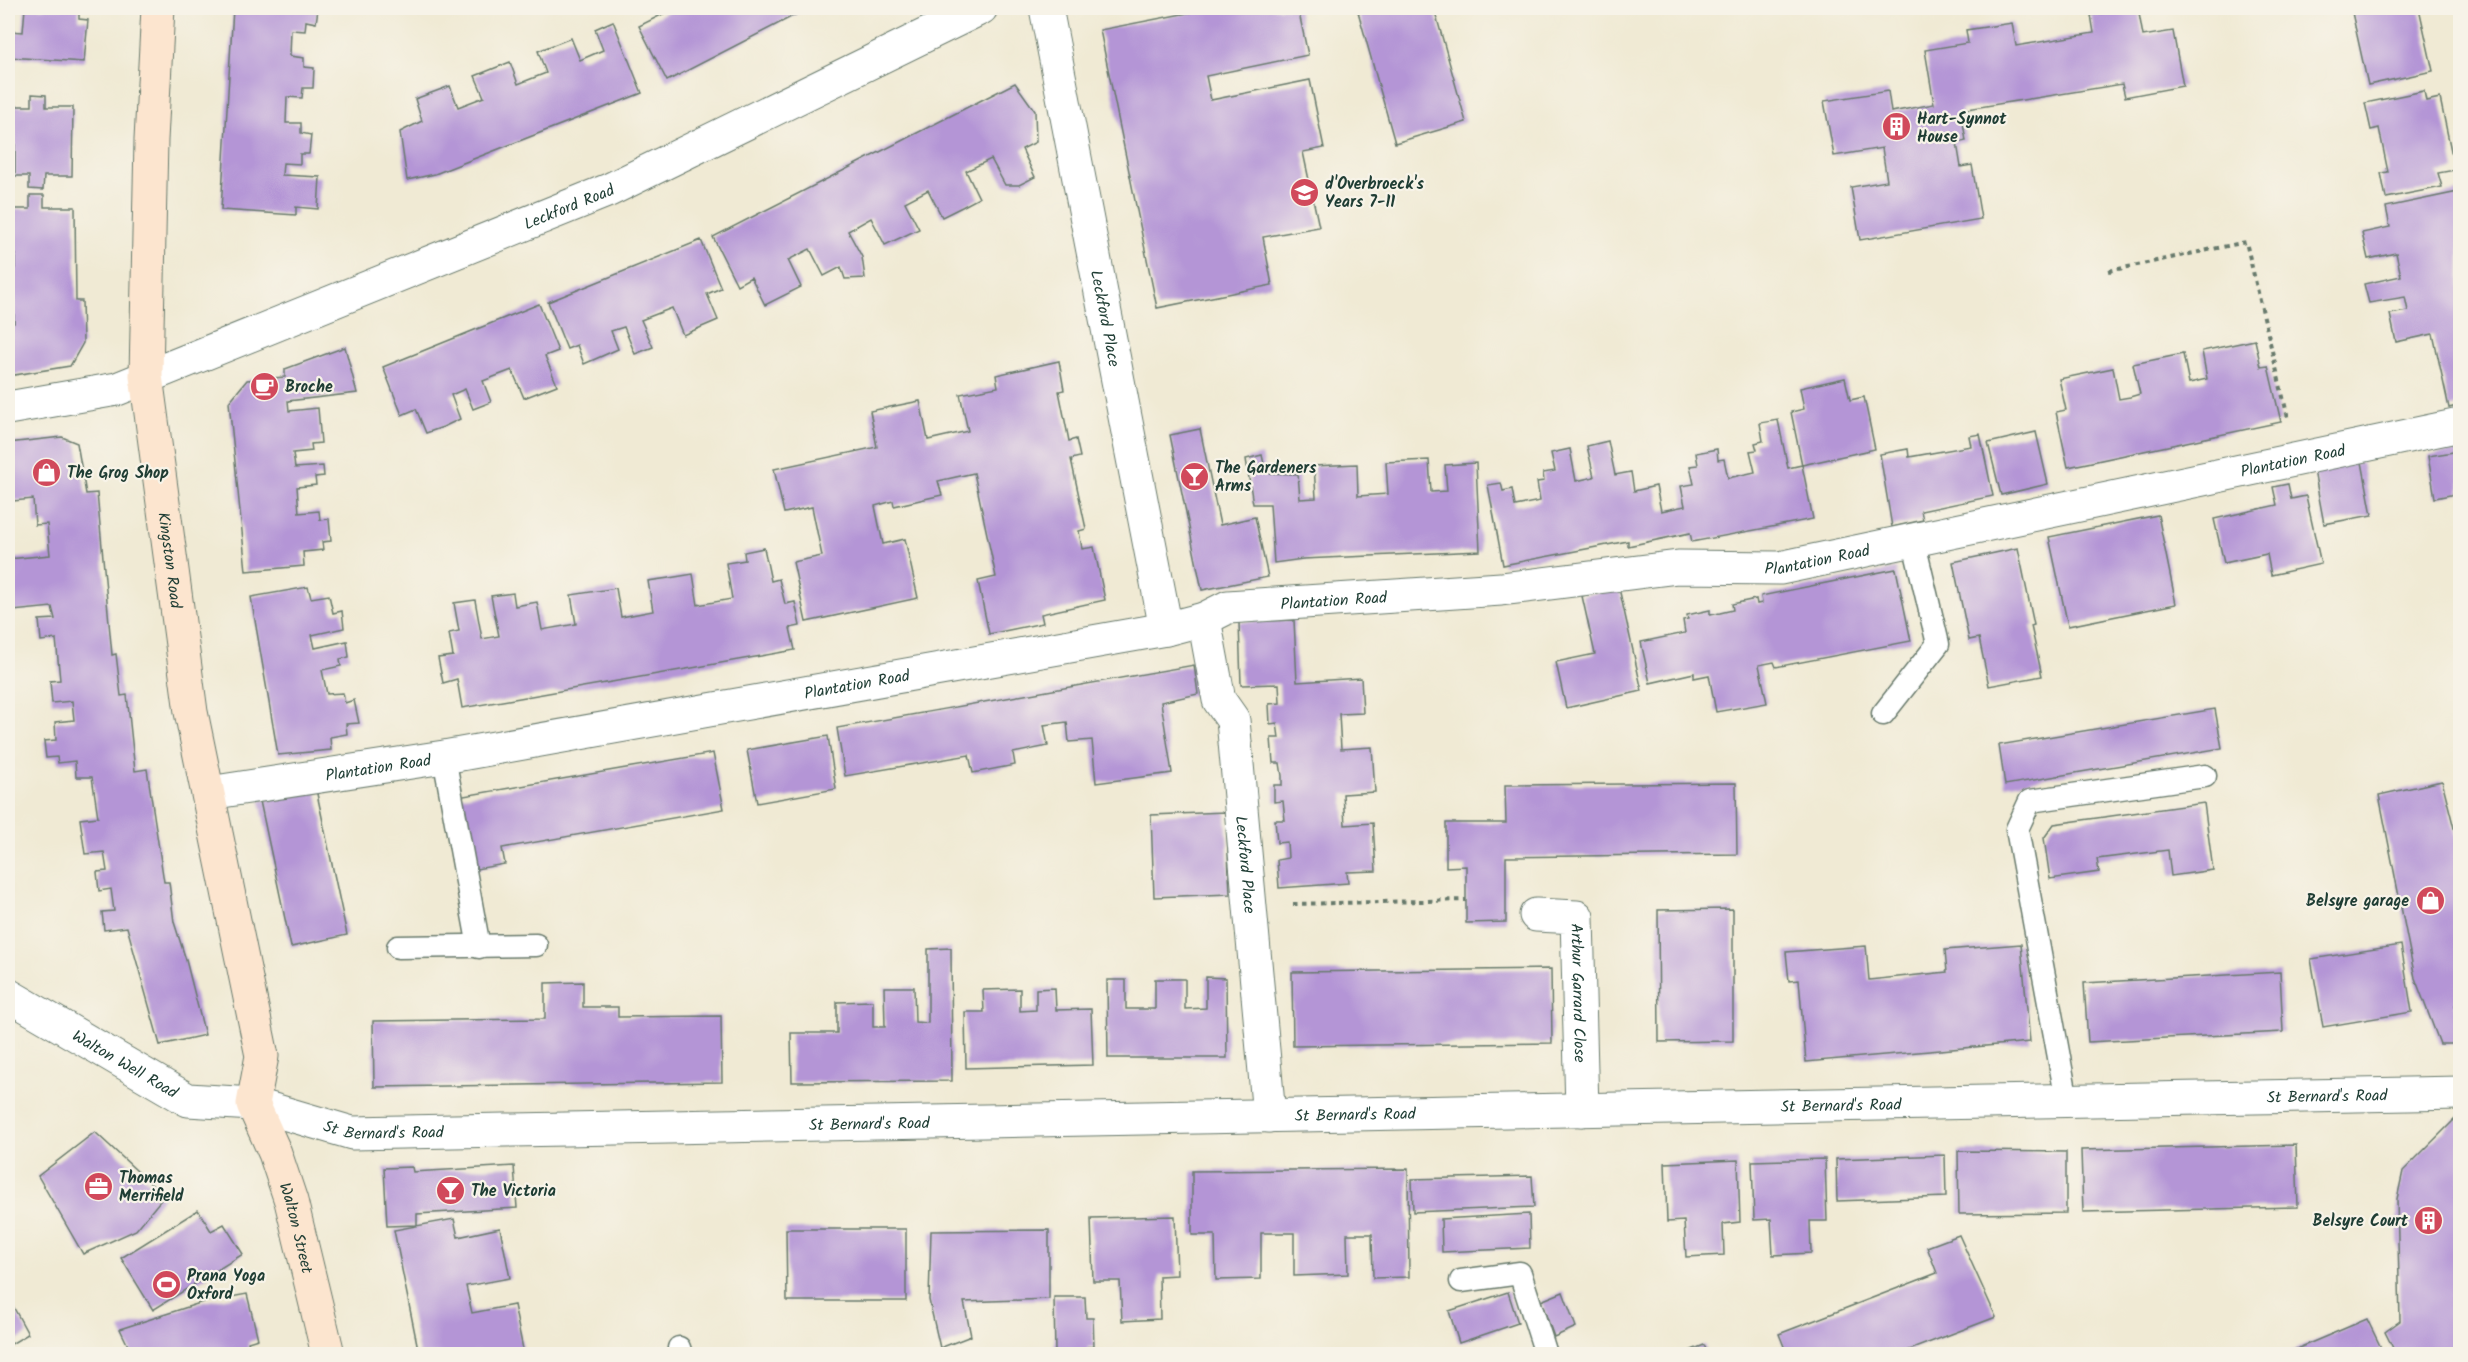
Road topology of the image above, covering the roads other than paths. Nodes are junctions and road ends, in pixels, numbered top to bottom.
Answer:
1 (158, 8) edge
2 (981, 8) edge
3 (1046, 8) edge
4 (146, 376) junction
5 (8, 408) edge
6 (2460, 424) edge
7 (1913, 539) junction
8 (1204, 619) junction
9 (1166, 629) junction
10 (1883, 714) dead end
11 (444, 757) junction
12 (2205, 776) dead end
13 (209, 793) junction
14 (1536, 915) dead end
15 (536, 945) dead end
16 (398, 947) dead end
17 (479, 947) junction
18 (8, 995) edge
19 (2460, 1093) edge
20 (2067, 1101) junction
21 (253, 1104) junction
22 (1582, 1110) junction
23 (1269, 1116) junction
24 (1461, 1281) dead end
25 (328, 1354) edge
26 (1546, 1354) edge

1 - 4 street, Kingston Road
2 - 4 street, Leckford Road
3 - 9 street, Leckford Place
4 - 5 street, Leckford Road
4 - 13 street, Kingston Road
6 - 7 street, Plantation Road
7 - 8 street, Plantation Road
7 - 10 lane
8 - 9 street, Plantation Road
8 - 23 street, Leckford Place
9 - 11 street, Plantation Road
11 - 13 street, Plantation Road
11 - 17 lane
12 - 20 lane
13 - 21 street, Kingston Road
14 - 22 street, Arthur Garrard Close
15 - 17 lane
16 - 17 lane
18 - 21 street, Walton Well Road
19 - 20 street, St Bernard's Road
20 - 22 street, St Bernard's Road
21 - 23 street, St Bernard's Road
21 - 25 street, Walton Street
22 - 23 street, St Bernard's Road
24 - 26 lane

